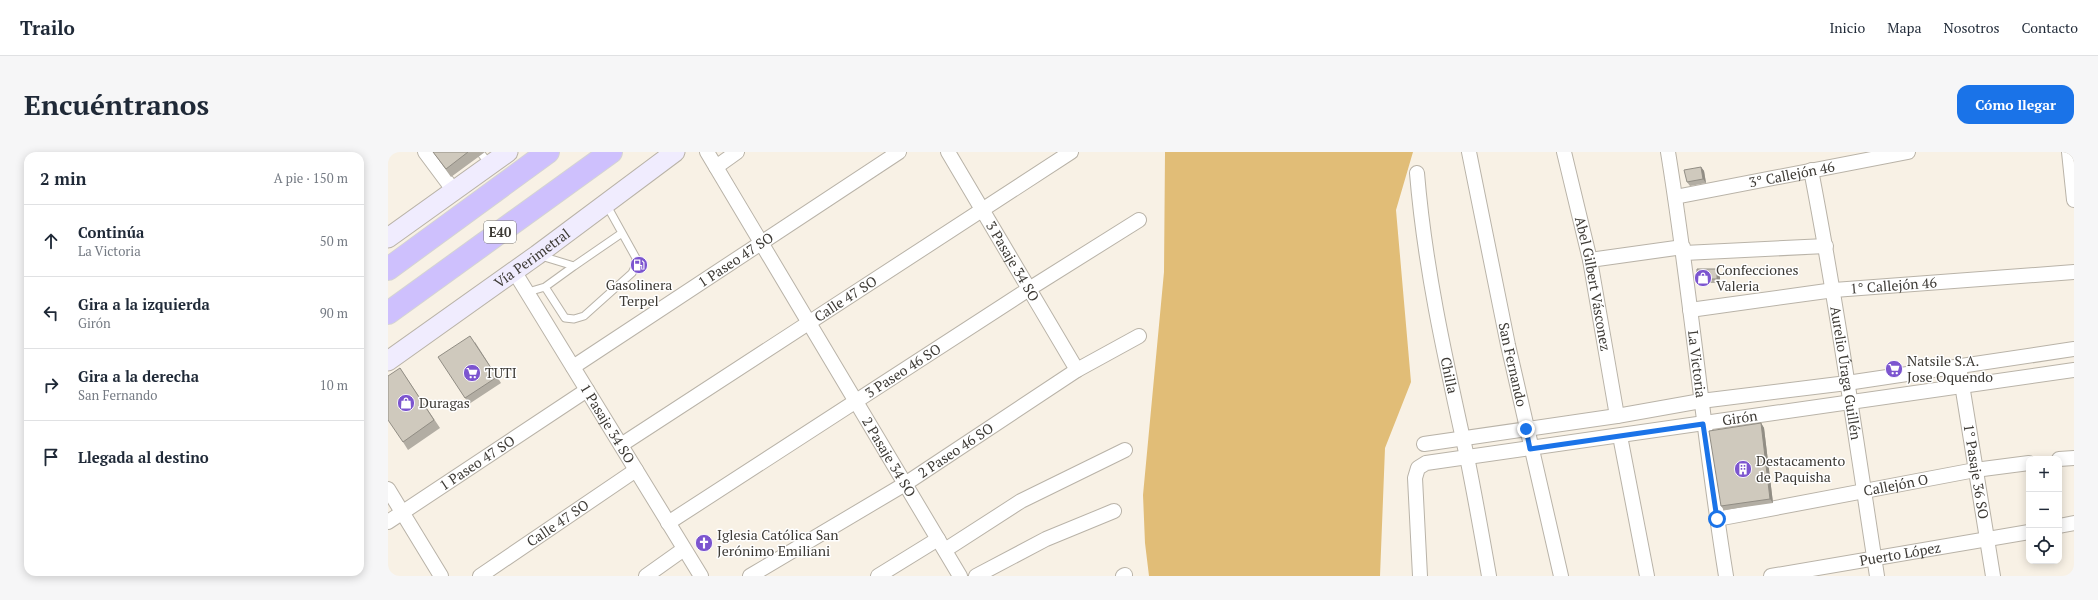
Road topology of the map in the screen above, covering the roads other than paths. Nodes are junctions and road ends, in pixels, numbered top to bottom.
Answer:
1 (425, 152) edge
2 (508, 152) edge
3 (548, 152) edge
4 (611, 152) edge
5 (675, 152) edge
6 (707, 152) edge
7 (737, 152) edge
8 (899, 152) edge
9 (948, 152) edge
10 (1071, 152) edge
11 (1469, 152) edge
12 (1564, 152) edge
13 (1668, 152) edge
14 (1908, 152) edge
15 (2069, 152) edge
16 (485, 158) edge
17 (1836, 159) edge
18 (716, 167) junction
19 (1811, 170) junction
20 (1417, 173) dead end
21 (454, 191) junction
22 (1675, 197) junction
23 (2074, 200) edge
24 (606, 203) junction
25 (982, 210) junction
26 (1139, 220) dead end
27 (622, 233) junction
28 (388, 238) edge
29 (762, 244) junction
30 (1826, 246) junction
31 (1683, 250) junction
32 (537, 255) junction
33 (1590, 260) junction
34 (574, 266) junction
35 (388, 269) edge
36 (514, 271) junction
37 (2074, 272) edge
38 (545, 287) junction
39 (1029, 289) junction
40 (1834, 290) junction
41 (528, 292) junction
42 (1690, 310) junction
43 (388, 313) edge
44 (809, 322) junction
45 (1139, 336) dead end
46 (2074, 349) edge
47 (388, 361) edge
48 (1959, 366) junction
49 (573, 367) junction
50 (1077, 370) junction
51 (2074, 370) edge
52 (1847, 383) junction
53 (1962, 387) junction
54 (587, 390) junction
55 (856, 401) junction
56 (1701, 401) junction
57 (1849, 402) junction
58 (1617, 416) junction
59 (1703, 424) junction
60 (1526, 429) junction
61 (1620, 436) junction
62 (1463, 439) junction
63 (1424, 444) dead end
64 (621, 445) junction
65 (1530, 449) junction
66 (1124, 450) dead end
67 (1467, 458) junction
68 (2074, 458) edge
69 (2062, 460) edge
70 (2026, 463) edge
71 (636, 470) junction
72 (1975, 470) junction
73 (905, 484) junction
74 (388, 489) edge
75 (1864, 491) junction
76 (1114, 511) dead end
77 (403, 512) junction
78 (1717, 519) junction
79 (388, 522) edge
80 (668, 523) junction
81 (2074, 523) edge
82 (2062, 525) edge
83 (2026, 533) edge
84 (1986, 540) junction
85 (942, 545) junction
86 (684, 549) junction
87 (1875, 560) junction
88 (441, 576) edge
89 (480, 576) edge
90 (646, 576) edge
91 (701, 576) edge
92 (750, 576) edge
93 (878, 576) edge
94 (960, 576) edge
95 (976, 576) edge
96 (1420, 576) edge
97 (1489, 576) edge
98 (1561, 576) edge
99 (1647, 576) edge
100 (1726, 576) edge
101 (1771, 576) edge
102 (1877, 576) edge
103 (1993, 576) edge

1 - 21 street
2 - 16 street
3 - 35 highway, E40
4 - 43 highway, E40
5 - 24 street, Vía Perimetral
6 - 18 street, 2 Pasaje 34 SO
7 - 18 street
8 - 29 street, 1 Paseo 47 SO
9 - 25 street, 3 Pasaje 34 SO
10 - 25 street, Calle 47 SO
11 - 60 street, San Fernando
12 - 33 street, Abel Gilbert Vásconez
13 - 22 street, La Victoria
14 - 17 street, 3° Callejón 46
15 - 23 street
16 - 21 street
17 - 19 street, 3° Callejón 46
18 - 29 street, 2 Pasaje 34 SO
19 - 22 street, 3° Callejón 46
19 - 30 street, Aurelio Úraga Guillén
20 - 62 street, Chilla
21 - 28 street
22 - 31 street, La Victoria
24 - 27 lane
24 - 32 street, Vía Perimetral
25 - 39 street, 3 Pasaje 34 SO
25 - 44 street, Calle 47 SO
26 - 39 street, 3 Paseo 46 SO
27 - 34 lane
27 - 38 lane
29 - 44 street, 2 Pasaje 34 SO
29 - 49 street, 1 Paseo 47 SO
30 - 31 street
30 - 40 street, Aurelio Úraga Guillén
31 - 33 street
31 - 42 street, La Victoria
32 - 34 lane
32 - 36 street, Vía Perimetral
33 - 58 street, Abel Gilbert Vásconez
34 - 38 lane
36 - 41 street, 1 Pasaje 34 SO
36 - 47 street, Vía Perimetral
37 - 40 street, 1° Callejón 46
38 - 41 lane
39 - 50 street, 3 Pasaje 34 SO
39 - 55 street, 3 Paseo 46 SO
40 - 42 street, 1° Callejón 46
40 - 52 street, Aurelio Úraga Guillén
41 - 49 street, 1 Pasaje 34 SO
42 - 56 street, La Victoria
44 - 55 street, 2 Pasaje 34 SO
44 - 64 street, Calle 47 SO
45 - 50 street, 2 Paseo 46 SO
46 - 48 street, Girón
48 - 52 street, Girón
48 - 53 street, 1° Pasaje 36 SO
49 - 54 street, 1 Pasaje 34 SO
50 - 73 street, 2 Paseo 46 SO
51 - 53 street, Girón
52 - 56 street, Girón
52 - 57 street, Aurelio Úraga Guillén
53 - 57 street, Girón
53 - 72 street, 1° Pasaje 36 SO
54 - 64 street, 1 Pasaje 34 SO
54 - 77 street, 1 Paseo 47 SO
55 - 73 street, 2 Pasaje 34 SO
55 - 80 street, 3 Paseo 46 SO
56 - 58 street, Girón
56 - 59 street, La Victoria
57 - 59 street, Girón
57 - 75 street, Aurelio Úraga Guillén
58 - 60 street, Girón
59 - 61 street, Girón
59 - 78 street, La Victoria
60 - 62 street, Girón
60 - 65 street, San Fernando
61 - 65 street, Girón
61 - 99 street
62 - 63 street, Girón
62 - 67 street, Chilla
64 - 71 street, 1 Pasaje 34 SO
65 - 67 street, Girón
65 - 98 street, San Fernando
66 - 85 street
67 - 96 street, Girón
67 - 97 street, Chilla
68 - 69 street
70 - 72 street, Callejón O
71 - 80 street, 1 Pasaje 34 SO
71 - 89 street, Calle 47 SO
72 - 75 street, Callejón O
72 - 84 street, 1° Pasaje 36 SO
73 - 85 street, 2 Pasaje 34 SO
73 - 92 street, 2 Paseo 46 SO
74 - 77 street
75 - 78 street, Callejón O
75 - 87 street, Aurelio Úraga Guillén
76 - 95 street
77 - 79 street, 1 Paseo 47 SO
77 - 88 street
78 - 100 street, La Victoria
80 - 86 street, 1 Pasaje 34 SO
81 - 82 street
83 - 84 street, Puerto López
84 - 87 street, Puerto López
84 - 103 street, 1° Pasaje 36 SO
85 - 93 street
85 - 94 street, 2 Pasaje 34 SO
86 - 90 street
86 - 91 street, 1 Pasaje 34 SO
87 - 101 street, Puerto López
87 - 102 street, Aurelio Úraga Guillén

